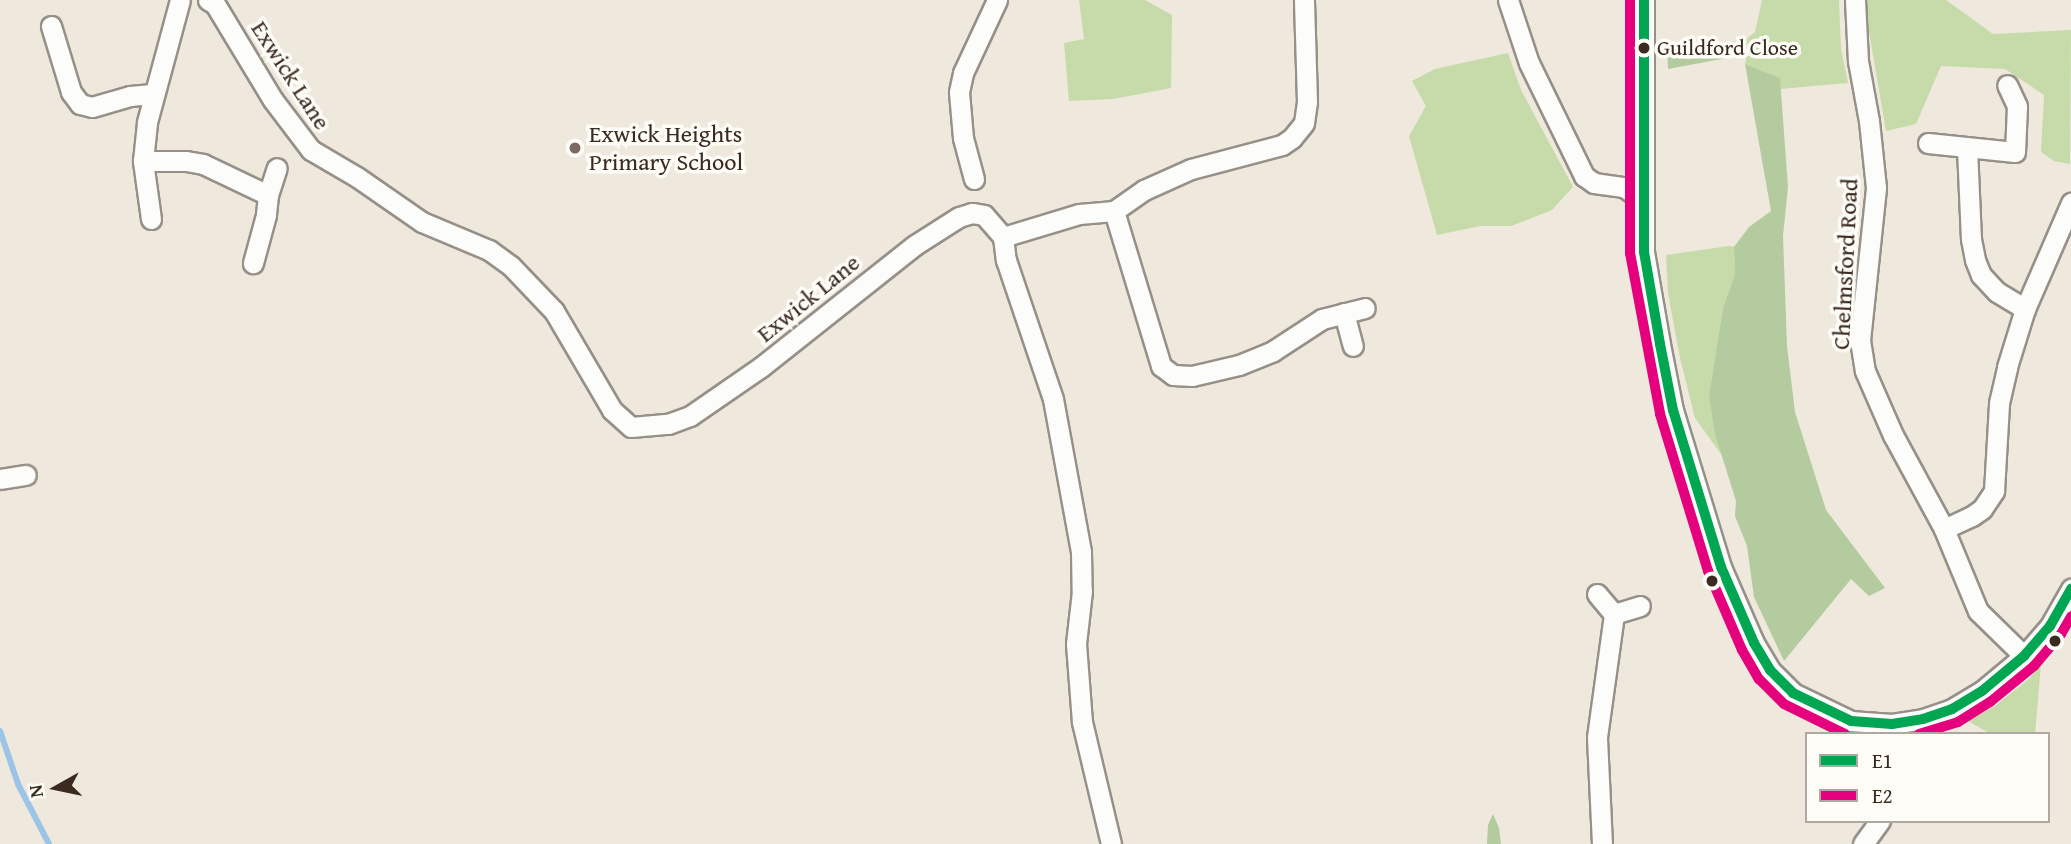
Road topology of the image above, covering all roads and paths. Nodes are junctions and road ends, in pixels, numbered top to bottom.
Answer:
1 (180, 0) edge
2 (208, 0) edge
3 (997, 0) edge
4 (1304, 0) edge
5 (1508, 0) edge
6 (1644, 0) edge
7 (1855, 0) edge
8 (51, 26) dead end
9 (2007, 85) dead end
10 (152, 94) junction
11 (1928, 144) dead end
12 (1967, 148) junction
13 (143, 161) junction
14 (277, 167) dead end
15 (974, 179) dead end
16 (268, 195) junction
17 (1642, 200) junction
18 (2071, 203) edge
19 (1114, 211) junction
20 (150, 219) dead end
21 (1003, 237) junction
22 (253, 262) dead end
23 (1365, 308) dead end
24 (2025, 309) junction
25 (1344, 313) junction
26 (1353, 346) dead end
27 (26, 475) dead end
28 (0, 479) edge
29 (1944, 529) junction
30 (2071, 589) edge
31 (1597, 594) dead end
32 (1640, 606) dead end
33 (1614, 614) junction
34 (2024, 656) junction
35 (1893, 729) edge
36 (1879, 823) edge
37 (1111, 844) edge
38 (1602, 844) edge
39 (1863, 844) edge

1 - 10 street
2 - 21 street, Exwick Lane
3 - 15 street
4 - 19 street
5 - 17 street
6 - 17 street
7 - 29 street, Chelmsford Road
8 - 10 street
9 - 12 street
10 - 13 street
11 - 12 street
12 - 24 street
13 - 16 street
13 - 20 street
14 - 16 street
16 - 22 street
17 - 35 street
18 - 24 street
19 - 21 street
19 - 25 street
21 - 37 street
23 - 25 street
24 - 29 street
25 - 26 street
27 - 28 street
29 - 34 street, Chelmsford Road
30 - 34 street
31 - 33 street
32 - 33 street
33 - 38 street
34 - 35 street
36 - 39 street

